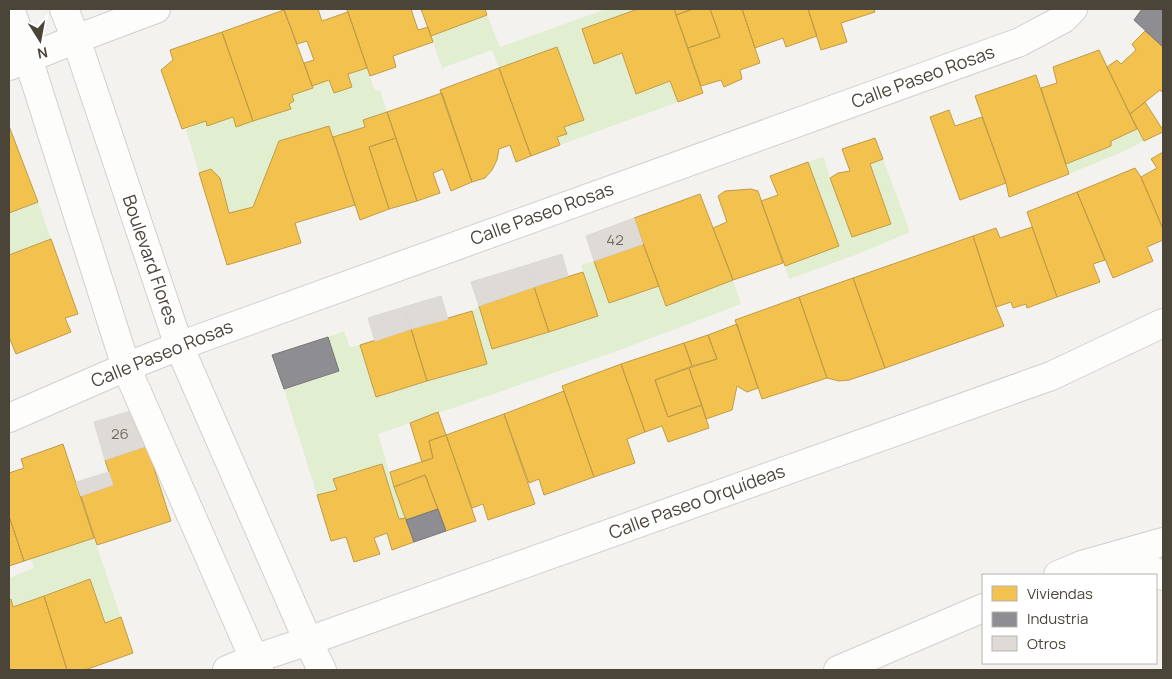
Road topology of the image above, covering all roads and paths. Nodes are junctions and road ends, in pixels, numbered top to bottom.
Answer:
1 (10, 9) edge
2 (64, 9) edge
3 (156, 9) edge
4 (1073, 9) edge
5 (76, 39) junction
6 (18, 62) edge
7 (1163, 323) edge
8 (179, 346) junction
9 (126, 367) junction
10 (9, 418) edge
11 (1163, 542) edge
12 (1070, 570) edge
13 (1163, 576) edge
14 (982, 608) edge
15 (308, 642) junction
16 (257, 664) edge
17 (227, 670) edge
18 (322, 670) edge
19 (838, 670) edge

1 - 6 street
2 - 5 street, Boulevard Flores
3 - 5 street
4 - 8 street, Calle Paseo Rosas
5 - 6 street
5 - 8 street, Boulevard Flores
6 - 9 street
7 - 15 street, Calle Paseo Orquídeas
8 - 9 street, Calle Paseo Rosas
8 - 15 street, Boulevard Flores
9 - 10 street, Calle Paseo Rosas
9 - 16 street
11 - 12 street
12 - 13 street
14 - 19 street
15 - 16 street, Calle Paseo Orquídeas
15 - 18 street, Boulevard Flores
16 - 17 street, Calle Paseo Orquídeas

